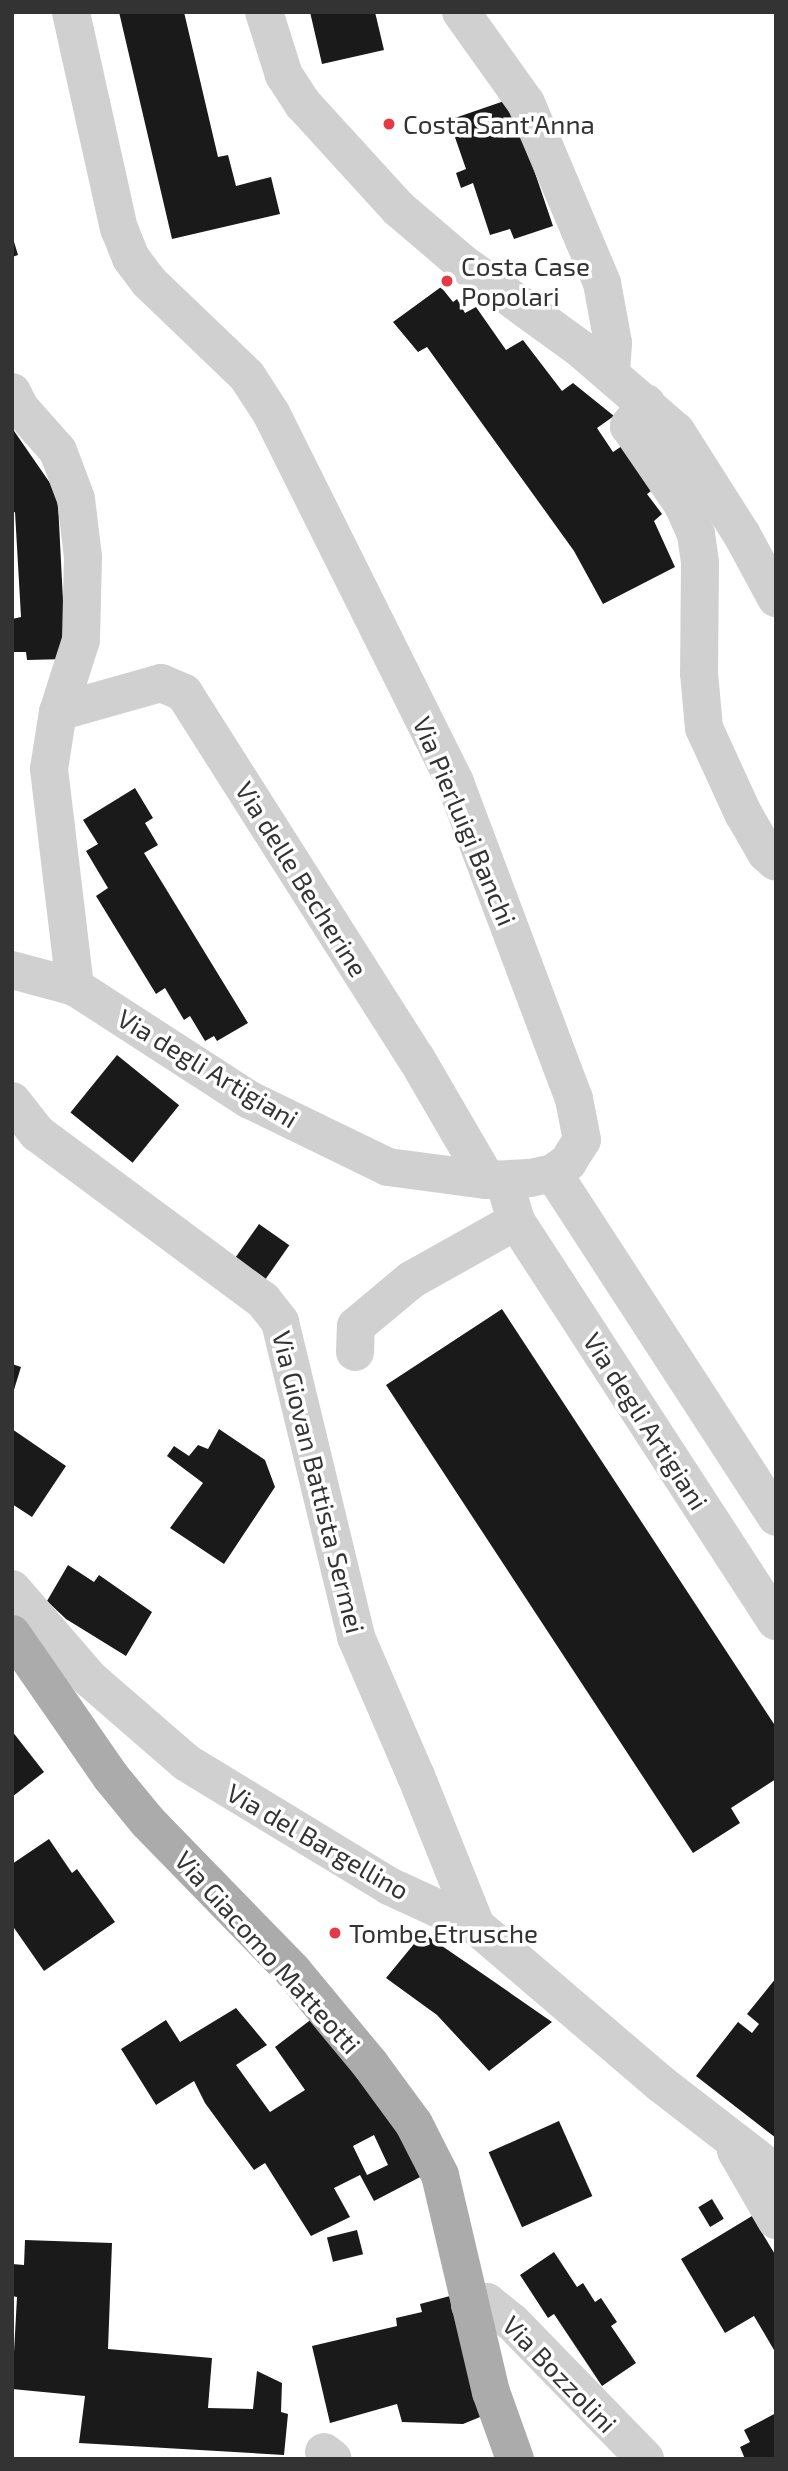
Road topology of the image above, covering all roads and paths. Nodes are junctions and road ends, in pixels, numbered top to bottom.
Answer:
1 (71, 12) edge
2 (264, 12) edge
3 (461, 12) edge
4 (611, 373) junction
5 (12, 392) edge
6 (637, 414) junction
7 (776, 598) edge
8 (58, 712) junction
9 (776, 862) edge
10 (12, 970) edge
11 (75, 987) junction
12 (12, 1101) edge
13 (553, 1173) junction
14 (495, 1180) junction
15 (516, 1221) junction
16 (355, 1352) dead end
17 (776, 1517) edge
18 (12, 1589) edge
19 (776, 1621) edge
20 (12, 1634) edge
21 (476, 1926) junction
22 (726, 2134) junction
23 (776, 2173) edge
24 (776, 2220) edge
25 (470, 2305) junction
26 (515, 2459) edge
27 (645, 2459) edge

1 - 13 street, Via Pierluigi Banchi
2 - 4 street
3 - 4 street
4 - 6 street
5 - 8 street
6 - 7 street
6 - 9 street
8 - 11 street
8 - 14 street, Via delle Becherine
10 - 11 street, Via degli Artigiani
11 - 14 street, Via degli Artigiani
12 - 21 street, Via Giovan Battista Sermei
13 - 14 street
13 - 17 street
14 - 15 street, Via degli Artigiani
15 - 16 street
15 - 19 street, Via degli Artigiani
18 - 21 street, Via del Bargellino
20 - 25 main road, Via Giacomo Matteotti
21 - 22 street, Via del Bargellino
22 - 23 street, Via del Bargellino
22 - 24 street
25 - 26 main road, Via Giacomo Matteotti
25 - 27 street, Via Bozzolini

